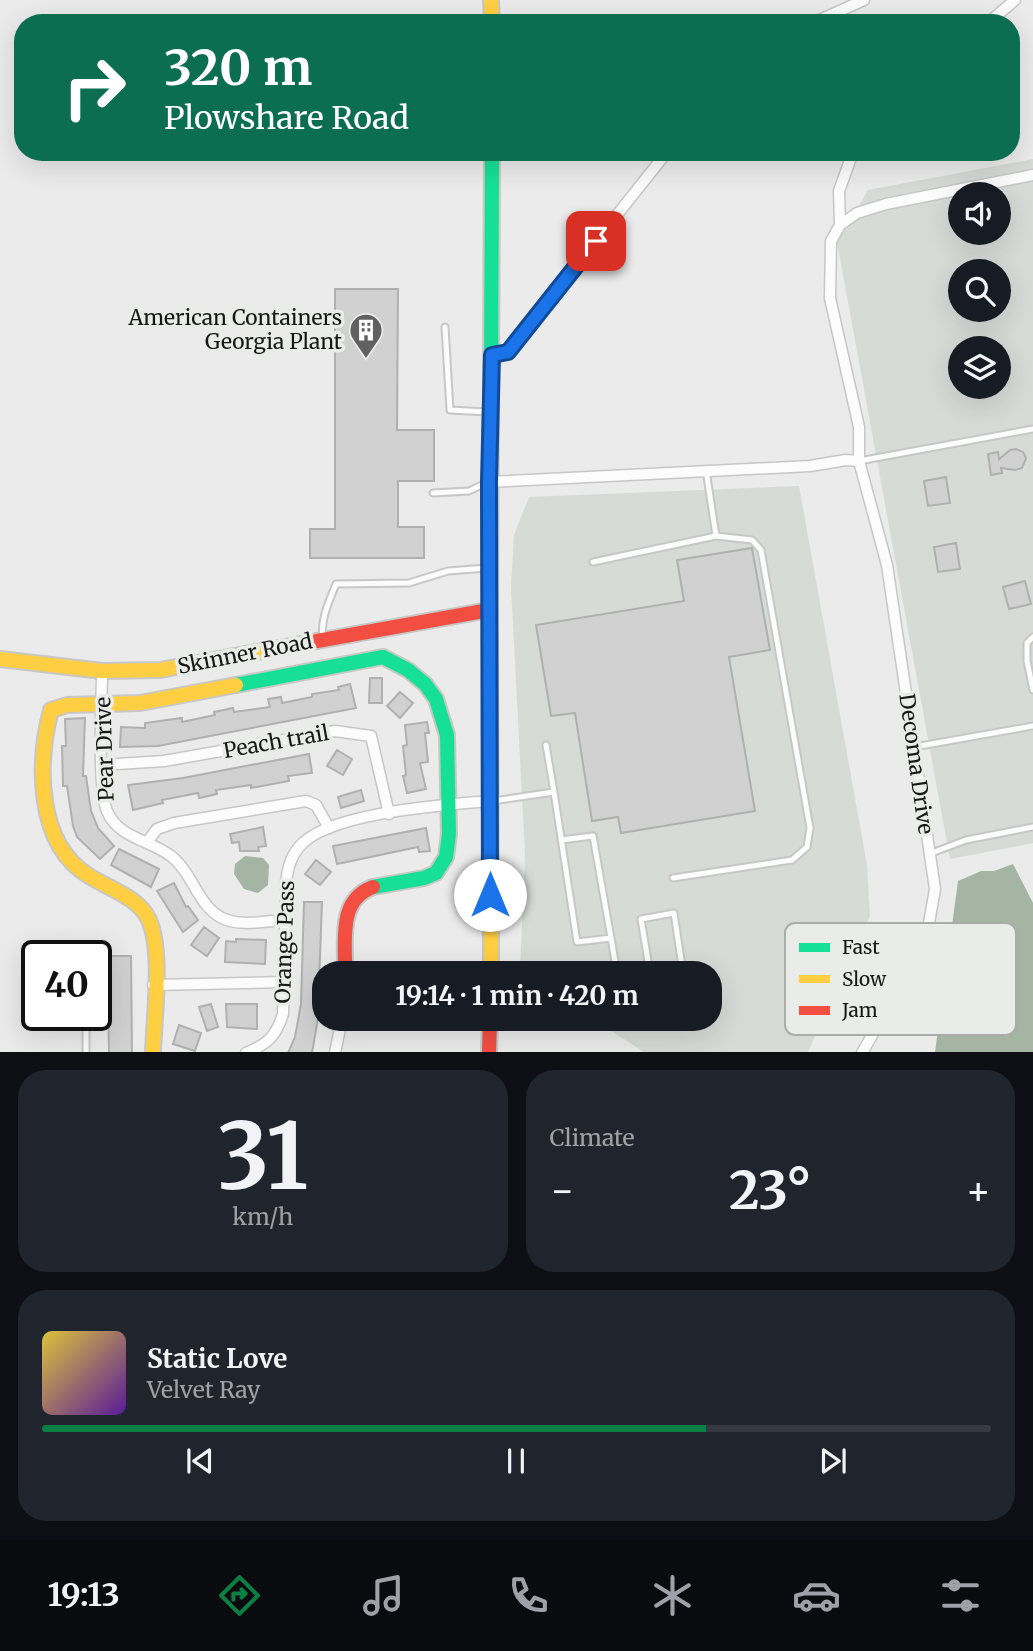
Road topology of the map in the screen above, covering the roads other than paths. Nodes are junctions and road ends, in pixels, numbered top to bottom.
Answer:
1 (864, 0) edge
2 (1015, 0) edge
3 (833, 14) edge
4 (999, 14) edge
5 (492, 161) edge
6 (660, 161) edge
7 (850, 161) edge
8 (1033, 175) edge
9 (840, 225) junction
10 (445, 327) dead end
11 (492, 355) junction
12 (490, 412) junction
13 (1033, 429) edge
14 (859, 461) junction
15 (706, 470) junction
16 (489, 482) junction
17 (433, 493) dead end
18 (716, 536) junction
19 (593, 562) dead end
20 (490, 568) junction
21 (489, 610) junction
22 (1033, 637) edge
23 (323, 639) junction
24 (0, 659) edge
25 (103, 671) junction
26 (1033, 690) edge
27 (102, 703) junction
28 (1033, 726) edge
29 (546, 745) dead end
30 (914, 747) junction
31 (102, 765) junction
32 (554, 792) junction
33 (490, 801) junction
34 (447, 805) junction
35 (389, 814) junction
36 (1033, 827) edge
37 (329, 828) junction
38 (561, 840) junction
39 (146, 842) junction
40 (929, 854) junction
41 (673, 878) dead end
42 (285, 920) junction
43 (929, 923) edge
44 (611, 938) junction
45 (345, 961) edge
46 (491, 961) edge
47 (615, 961) edge
48 (648, 961) edge
49 (681, 961) edge
50 (284, 982) junction
51 (153, 985) junction
52 (86, 1031) edge
53 (339, 1031) edge
54 (490, 1031) edge
55 (872, 1035) edge
56 (86, 1052) edge
57 (153, 1052) edge
58 (247, 1052) edge
59 (334, 1052) edge
60 (489, 1052) edge
61 (862, 1052) edge

1 - 3 street
2 - 4 street
5 - 11 street
6 - 11 street
7 - 9 street, Decoma Drive
8 - 9 street
9 - 14 street, Decoma Drive
10 - 12 lane
11 - 12 street
12 - 16 street
13 - 14 lane
14 - 15 street
14 - 30 street, Decoma Drive
15 - 16 street
15 - 18 lane
16 - 17 lane
16 - 20 street
18 - 19 lane
18 - 41 lane
20 - 21 street
20 - 23 lane
21 - 23 street, Skinner Road
21 - 33 street
22 - 26 lane
23 - 25 street, Skinner Road
24 - 25 street, Skinner Road
25 - 27 street, Pear Drive
27 - 31 street, Pear Drive
27 - 34 street
27 - 51 street
28 - 30 lane
29 - 32 lane
30 - 40 street, Decoma Drive
31 - 35 street, Peach trail
31 - 39 street, Pear Drive
32 - 33 lane
32 - 38 lane
33 - 34 street, Orange Pass
33 - 46 street
34 - 35 street, Orange Pass
34 - 45 street
35 - 37 street, Orange Pass
36 - 40 lane
37 - 39 street
37 - 42 street, Orange Pass
38 - 44 lane
38 - 44 lane
39 - 42 street, Pear Drive
40 - 43 street, Decoma Drive
42 - 50 street, Orange Pass
44 - 47 lane
48 - 49 lane
50 - 51 street
50 - 58 street, Orange Pass
51 - 57 street
52 - 56 lane
53 - 59 street
54 - 60 street
55 - 61 street, Decoma Drive

